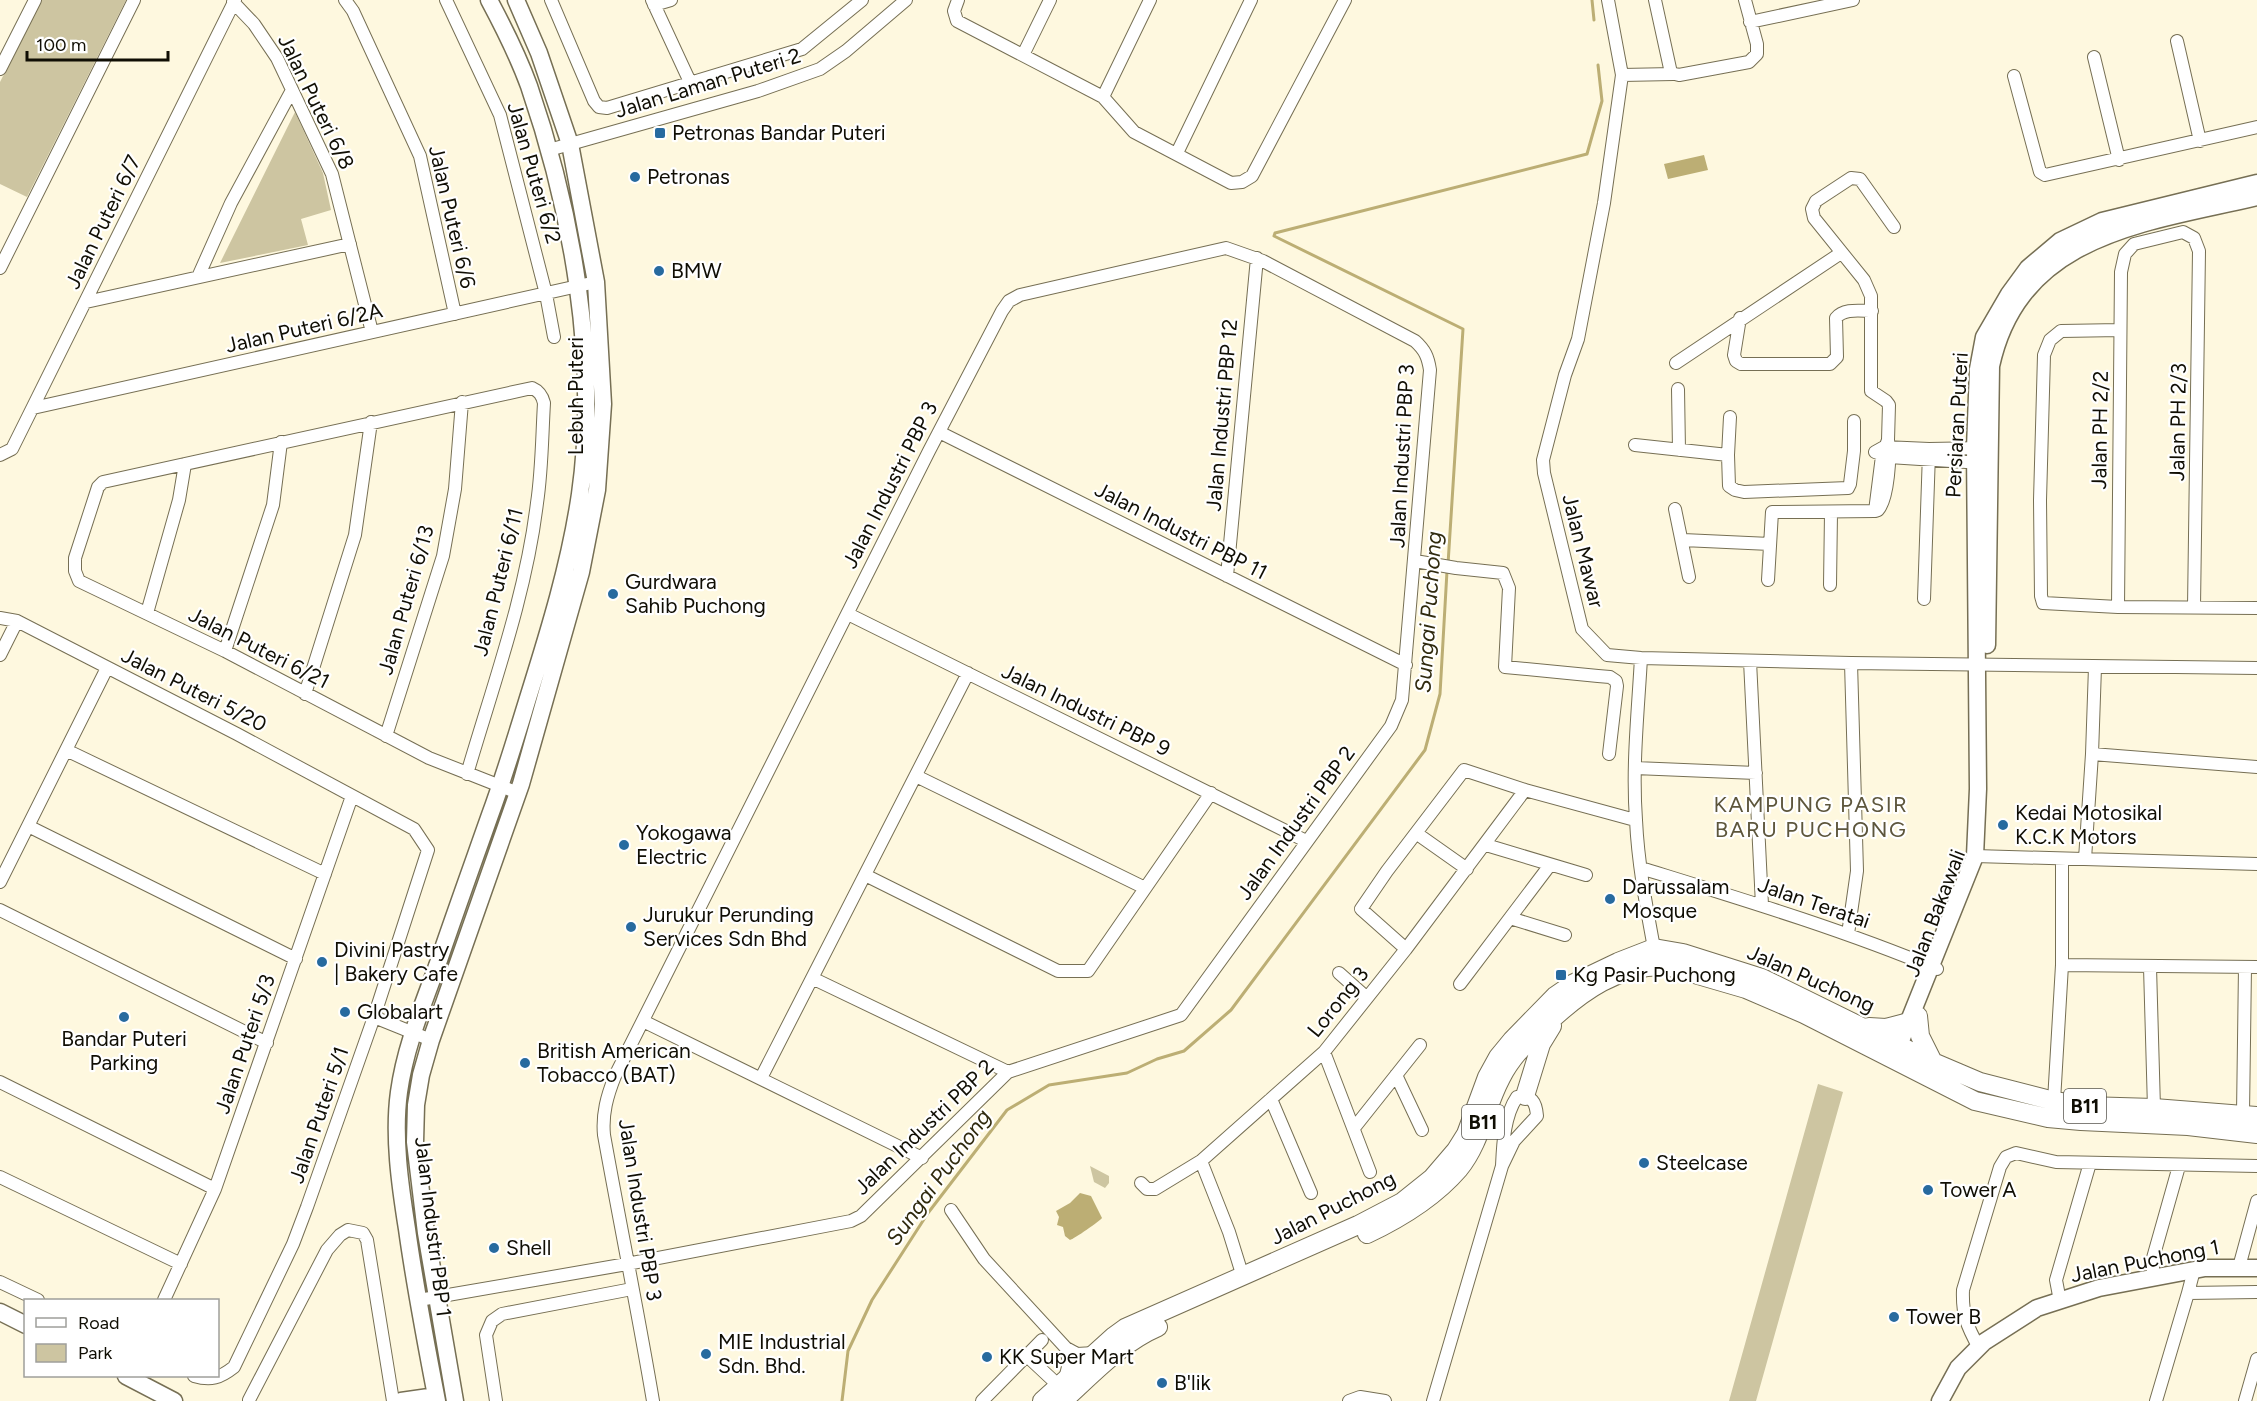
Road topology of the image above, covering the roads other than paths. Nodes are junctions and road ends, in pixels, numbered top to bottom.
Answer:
1 (35, 0) edge
2 (134, 0) edge
3 (345, 0) edge
4 (446, 0) edge
5 (489, 0) edge
6 (516, 0) edge
7 (551, 0) edge
8 (671, 0) edge
9 (862, 0) edge
10 (906, 0) edge
11 (958, 0) edge
12 (1050, 0) edge
13 (1150, 0) edge
14 (1251, 0) edge
15 (1608, 0) edge
16 (1655, 0) edge
17 (1744, 0) edge
18 (1853, 0) edge
19 (234, 1) edge
20 (1341, 1) edge
21 (653, 2) edge
22 (1833, 2) edge
23 (1750, 22) junction
24 (2177, 41) dead end
25 (1023, 55) junction
26 (2094, 57) dead end
27 (0, 69) edge
28 (1672, 71) junction
29 (1622, 75) junction
30 (2014, 76) dead end
31 (690, 82) junction
32 (292, 90) junction
33 (1103, 97) junction
34 (2257, 127) edge
35 (2200, 141) junction
36 (570, 144) junction
37 (549, 150) junction
38 (1177, 153) junction
39 (2119, 160) junction
40 (2257, 183) edge
41 (2257, 196) edge
42 (1894, 227) dead end
43 (350, 244) junction
44 (1840, 253) junction
45 (2125, 254) joint
46 (1257, 258) junction
47 (0, 268) edge
48 (198, 277) junction
49 (596, 282) junction
50 (577, 287) junction
51 (546, 294) junction
52 (86, 302) junction
53 (1872, 311) junction
54 (455, 314) junction
55 (1740, 318) junction
56 (2120, 330) junction
57 (372, 333) junction
58 (554, 337) dead end
59 (1676, 363) dead end
60 (1678, 389) dead end
61 (462, 402) junction
62 (36, 407) junction
63 (1730, 417) dead end
64 (1854, 421) dead end
65 (371, 422) junction
66 (939, 432) junction
67 (281, 442) junction
68 (1635, 445) dead end
69 (1678, 450) junction
70 (1884, 450) junction
71 (1854, 451) junction
72 (0, 455) edge
73 (1728, 455) junction
74 (1929, 455) junction
75 (1983, 456) junction
76 (185, 464) junction
77 (1676, 509) dead end
78 (1831, 513) junction
79 (1683, 540) junction
80 (1770, 544) junction
81 (1415, 561) junction
82 (1227, 576) junction
83 (1689, 577) dead end
84 (1768, 580) dead end
85 (1830, 585) dead end
86 (1924, 599) dead end
87 (2118, 607) junction
88 (2194, 607) junction
89 (2257, 608) edge
90 (147, 613) junction
91 (848, 614) junction
92 (0, 618) edge
93 (17, 621) junction
94 (225, 651) junction
95 (0, 655) edge
96 (1641, 658) junction
97 (1750, 661) junction
98 (1851, 663) junction
99 (1981, 664) junction
100 (1406, 665) junction
101 (2095, 667) junction
102 (107, 668) junction
103 (2257, 668) edge
104 (968, 673) junction
105 (305, 694) junction
106 (386, 736) junction
107 (66, 750) junction
108 (1609, 754) dead end
109 (2092, 754) junction
110 (2257, 767) edge
111 (1635, 768) junction
112 (1756, 773) junction
113 (916, 776) junction
114 (484, 780) junction
115 (1525, 790) junction
116 (518, 793) junction
117 (1210, 793) junction
118 (352, 796) junction
119 (1635, 820) junction
120 (28, 826) junction
121 (1416, 833) junction
122 (1306, 841) junction
123 (1486, 845) junction
124 (1979, 857) junction
125 (2062, 859) junction
126 (2085, 859) junction
127 (2257, 864) edge
128 (1550, 865) junction
129 (1641, 868) junction
130 (1467, 869) junction
131 (325, 874) junction
132 (865, 875) junction
133 (1586, 875) dead end
134 (0, 882) edge
135 (1145, 888) junction
136 (1762, 905) junction
137 (0, 910) edge
138 (1510, 918) junction
139 (1848, 934) junction
140 (1564, 935) dead end
141 (1654, 948) junction
142 (1406, 949) junction
143 (296, 959) junction
144 (2062, 965) junction
145 (2150, 967) junction
146 (2251, 967) edge
147 (1935, 968) junction
148 (1339, 973) dead end
149 (812, 978) junction
150 (1460, 984) dead end
151 (1367, 998) junction
152 (1572, 1001) junction
153 (374, 1017) junction
154 (1913, 1019) junction
155 (643, 1022) junction
156 (1862, 1026) junction
157 (413, 1033) junction
158 (430, 1040) junction
159 (267, 1043) junction
160 (1420, 1045) dead end
161 (1324, 1052) junction
162 (1899, 1054) junction
163 (1933, 1062) junction
164 (1008, 1071) junction
165 (1396, 1075) junction
166 (761, 1078) junction
167 (0, 1082) edge
168 (1525, 1096) junction
169 (1271, 1099) junction
170 (2054, 1101) junction
171 (2154, 1108) junction
172 (2250, 1115) edge
173 (1354, 1128) junction
174 (1422, 1130) dead end
175 (2257, 1134) edge
176 (922, 1158) junction
177 (1201, 1161) junction
178 (2090, 1163) junction
179 (1502, 1166) junction
180 (2179, 1166) junction
181 (2257, 1166) edge
182 (1370, 1172) dead end
183 (0, 1177) edge
184 (1141, 1183) dead end
185 (215, 1189) junction
186 (1311, 1192) dead end
187 (2257, 1201) edge
188 (951, 1210) dead end
189 (181, 1264) junction
190 (627, 1264) junction
191 (2239, 1267) junction
192 (2257, 1268) edge
193 (2194, 1270) junction
194 (1243, 1277) junction
195 (2153, 1278) junction
196 (0, 1282) edge
197 (632, 1289) junction
198 (2257, 1292) edge
199 (2188, 1293) junction
200 (437, 1297) junction
201 (36, 1299) edge
202 (164, 1299) edge
203 (419, 1300) junction
204 (2060, 1301) junction
205 (0, 1312) edge
206 (24, 1323) edge
207 (1042, 1340) dead end
208 (1066, 1348) junction
209 (1979, 1348) junction
210 (1094, 1353) junction
211 (1026, 1356) junction
212 (2257, 1359) edge
213 (130, 1377) edge
214 (200, 1377) edge
215 (1065, 1392) edge
216 (437, 1399) edge
217 (249, 1400) edge
218 (653, 1400) edge
219 (174, 1401) edge
220 (393, 1401) edge
221 (401, 1401) edge
222 (455, 1401) edge
223 (496, 1401) edge
224 (640, 1401) edge
225 (982, 1401) edge
226 (1042, 1401) edge
227 (1349, 1401) edge
228 (1385, 1401) edge
229 (1433, 1401) edge
230 (1940, 1401) edge
231 (2156, 1401) edge
232 (2245, 1401) edge

1 - 27 street
2 - 47 street
3 - 54 street, Jalan Puteri 6/6
4 - 51 street, Jalan Puteri 6/2
5 - 37 main road, Lebuh Puteri
6 - 36 main road, Lebuh Puteri
7 - 31 street
8 - 21 street
9 - 31 street
10 - 36 street, Jalan Laman Puteri 2
11 - 25 street
12 - 25 street
13 - 33 street
14 - 38 street
15 - 29 street, Jalan Mawar
16 - 28 street
17 - 23 street
18 - 22 street
19 - 32 street, Jalan Puteri 6/8
19 - 52 street, Jalan Puteri 6/7
20 - 38 street
21 - 31 street
22 - 23 street
23 - 28 street
24 - 35 street
25 - 33 street
26 - 39 street
28 - 29 street
29 - 96 street, Jalan Mawar
30 - 39 street
32 - 43 street, Jalan Puteri 6/8
32 - 48 street
33 - 38 street
34 - 35 street
35 - 39 street
36 - 37 street, Jalan Laman Puteri 2
36 - 49 main road, Lebuh Puteri
37 - 50 main road, Lebuh Puteri
40 - 75 main road, Persiaran Puteri
41 - 75 main road, Persiaran Puteri
42 - 44 street
43 - 48 street
43 - 57 street, Jalan Puteri 6/8
44 - 53 street
44 - 55 street
45 - 56 street, Jalan PH 2/2
45 - 88 street, Jalan PH 2/3
46 - 66 street, Jalan Industri PBP 3
46 - 81 street, Jalan Industri PBP 3
46 - 82 street, Jalan Industri PBP 12
48 - 52 street
49 - 50 street, Jalan Puteri 6/2A
49 - 116 main road, Lebuh Puteri
50 - 51 street, Jalan Puteri 6/2A
50 - 114 main road, Lebuh Puteri
51 - 54 street, Jalan Puteri 6/2A
51 - 58 street, Jalan Puteri 6/2
52 - 62 street, Jalan Puteri 6/7
53 - 55 street
53 - 70 street
54 - 57 street, Jalan Puteri 6/2A
55 - 59 street
56 - 87 street, Jalan PH 2/2
56 - 87 street
57 - 62 street, Jalan Puteri 6/2A
60 - 69 street
61 - 65 street
61 - 106 street, Jalan Puteri 6/13
61 - 114 street, Jalan Puteri 6/11
62 - 72 street, Jalan Puteri 6/7
63 - 73 street
64 - 71 street
65 - 67 street
65 - 105 street
66 - 82 street, Jalan Industri PBP 11
66 - 91 street, Jalan Industri PBP 3
67 - 76 street
67 - 94 street
68 - 69 street
69 - 73 street
70 - 71 street
70 - 74 street
70 - 78 street
71 - 73 street
74 - 75 street
74 - 86 street
75 - 99 main road, Persiaran Puteri
76 - 90 street
76 - 90 street, Jalan Puteri 6/21
77 - 79 street
78 - 80 street
78 - 85 street
79 - 80 street
79 - 83 street
80 - 84 street
81 - 100 street, Jalan Industri PBP 3
81 - 108 street
82 - 100 street, Jalan Industri PBP 11
87 - 88 street
88 - 89 street
90 - 94 street, Jalan Puteri 6/21
91 - 104 street, Jalan Industri PBP 9
91 - 155 street, Jalan Industri PBP 3
92 - 93 street, Jalan Puteri 5/20
93 - 95 street
93 - 102 street, Jalan Puteri 5/20
94 - 105 street, Jalan Puteri 6/21
96 - 97 street, Jalan Mawar
96 - 111 street
97 - 98 street, Jalan Mawar
97 - 112 street
98 - 99 street, Jalan Mawar
98 - 139 street
99 - 101 street, Jalan Mawar
99 - 124 main road, Jalan Bakawali
100 - 122 street, Jalan Industri PBP 2
101 - 103 street, Jalan Mawar
101 - 109 street
102 - 107 street
102 - 118 street, Jalan Puteri 5/20
104 - 113 street
104 - 117 street, Jalan Industri PBP 9
105 - 106 street, Jalan Puteri 6/21
106 - 114 street, Jalan Puteri 6/21
107 - 120 street
107 - 131 street
109 - 110 street
109 - 126 street
111 - 112 street
111 - 119 street
112 - 136 street
113 - 132 street
113 - 135 street
114 - 116 street, Jalan Puteri 6/21
114 - 157 main road, Jalan Industri PBP 1
115 - 119 street
115 - 121 street
115 - 123 street, Lorong 3
116 - 158 main road, Jalan Industri PBP 1
117 - 122 street, Jalan Industri PBP 9
117 - 135 street
118 - 131 street, Jalan Puteri 5/3
118 - 153 street, Jalan Puteri 5/1
119 - 129 street
120 - 134 street
120 - 143 street
121 - 130 street
121 - 142 street
122 - 164 street, Jalan Industri PBP 2
123 - 128 street
123 - 130 street, Lorong 3
124 - 125 street
124 - 147 main road, Jalan Bakawali
125 - 126 street
125 - 144 street
126 - 127 street
128 - 133 street
128 - 138 street
129 - 136 street, Jalan Teratai
129 - 141 street
130 - 142 street, Lorong 3
131 - 143 street, Jalan Puteri 5/3
132 - 135 street
132 - 149 street
136 - 139 street, Jalan Teratai
137 - 159 street
138 - 140 street
138 - 150 street
139 - 147 street, Jalan Teratai
141 - 156 main road, Jalan Puchong / B11
141 - 194 main road, Jalan Puchong / B11
142 - 151 street, Lorong 3
143 - 159 street, Jalan Puteri 5/3
144 - 145 street
144 - 170 street
145 - 146 street
145 - 171 street
146 - 172 street
147 - 154 main road, Jalan Bakawali
148 - 151 street
149 - 164 street
149 - 166 street
151 - 161 street, Lorong 3
152 - 162 main road, Jalan Puchong / B11
152 - 168 main road
152 - 215 main road, Jalan Puchong / B11
153 - 157 street
153 - 214 street, Jalan Puteri 5/1
154 - 156 main road
154 - 162 main road, Jalan Bakawali
154 - 163 main road
155 - 166 street
155 - 190 street, Jalan Industri PBP 3
156 - 162 main road, Jalan Puchong / B11
157 - 158 street
157 - 203 main road, Jalan Industri PBP 1
158 - 200 main road, Jalan Industri PBP 1
159 - 185 street, Jalan Puteri 5/3
160 - 165 street
161 - 169 street, Lorong 3
161 - 173 street
162 - 163 main road, Jalan Puchong / B11
162 - 175 main road, Jalan Puchong / B11
163 - 170 main road, Jalan Puchong / B11
164 - 176 street, Jalan Industri PBP 2
165 - 173 street
165 - 174 street
166 - 176 street
167 - 185 street
168 - 179 street
168 - 179 street
169 - 177 street, Lorong 3
169 - 186 street
170 - 171 main road, Jalan Puchong / B11
171 - 172 main road, Jalan Puchong / B11
173 - 182 street
176 - 190 street, Jalan Industri PBP 2
177 - 184 street, Lorong 3
177 - 194 street
178 - 180 street
178 - 204 street
178 - 209 street
179 - 229 street
180 - 181 street
180 - 195 street
183 - 189 street
185 - 189 street, Jalan Puteri 5/3
187 - 191 street
188 - 208 street
189 - 202 street, Jalan Puteri 5/3
190 - 197 street, Jalan Industri PBP 3
190 - 200 street, Jalan Industri PBP 2
191 - 192 main road, Jalan Puchong 1
191 - 193 main road, Jalan Puchong 1
193 - 195 main road, Jalan Puchong 1
193 - 199 street
194 - 210 main road, Jalan Puchong / B11
195 - 204 main road, Jalan Puchong 1
196 - 201 street
197 - 218 street, Jalan Industri PBP 3
197 - 223 street
198 - 199 street
199 - 231 street
200 - 203 street, Jalan Industri PBP 2
200 - 222 main road, Jalan Industri PBP 1
203 - 216 main road, Jalan Industri PBP 1
204 - 209 main road, Jalan Puchong 1
205 - 206 main road
207 - 211 street
208 - 210 street
208 - 215 street
209 - 230 main road, Jalan Puchong 1
210 - 215 main road, Jalan Puchong / B11
211 - 215 street
211 - 225 street
212 - 232 street
213 - 219 main road
215 - 226 main road, Jalan Puchong / B11
216 - 221 main road
217 - 220 street
218 - 224 street
227 - 228 street

